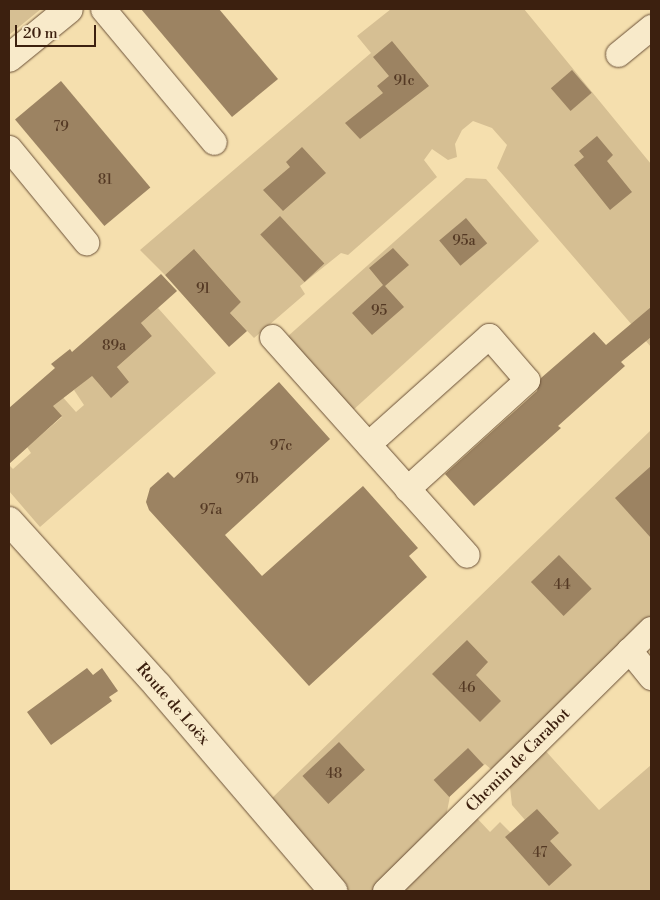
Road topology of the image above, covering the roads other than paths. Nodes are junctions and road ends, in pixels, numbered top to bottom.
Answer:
1 (69, 9) edge
2 (103, 9) edge
3 (651, 27) edge
4 (618, 54) dead end
5 (9, 58) edge
6 (214, 142) dead end
7 (9, 148) edge
8 (86, 242) dead end
9 (272, 337) dead end
10 (368, 444) junction
11 (407, 488) junction
12 (9, 521) edge
13 (467, 555) dead end
14 (651, 629) edge
15 (629, 650) junction
16 (651, 677) edge
17 (333, 891) edge
18 (384, 891) edge

1 - 5 street
2 - 6 street
3 - 4 street
7 - 8 street
9 - 10 street
10 - 11 street
10 - 11 street
11 - 13 street
12 - 17 street, Route de Loëx
14 - 15 street, Chemin de Carabot
15 - 16 street
15 - 18 street, Chemin de Carabot

